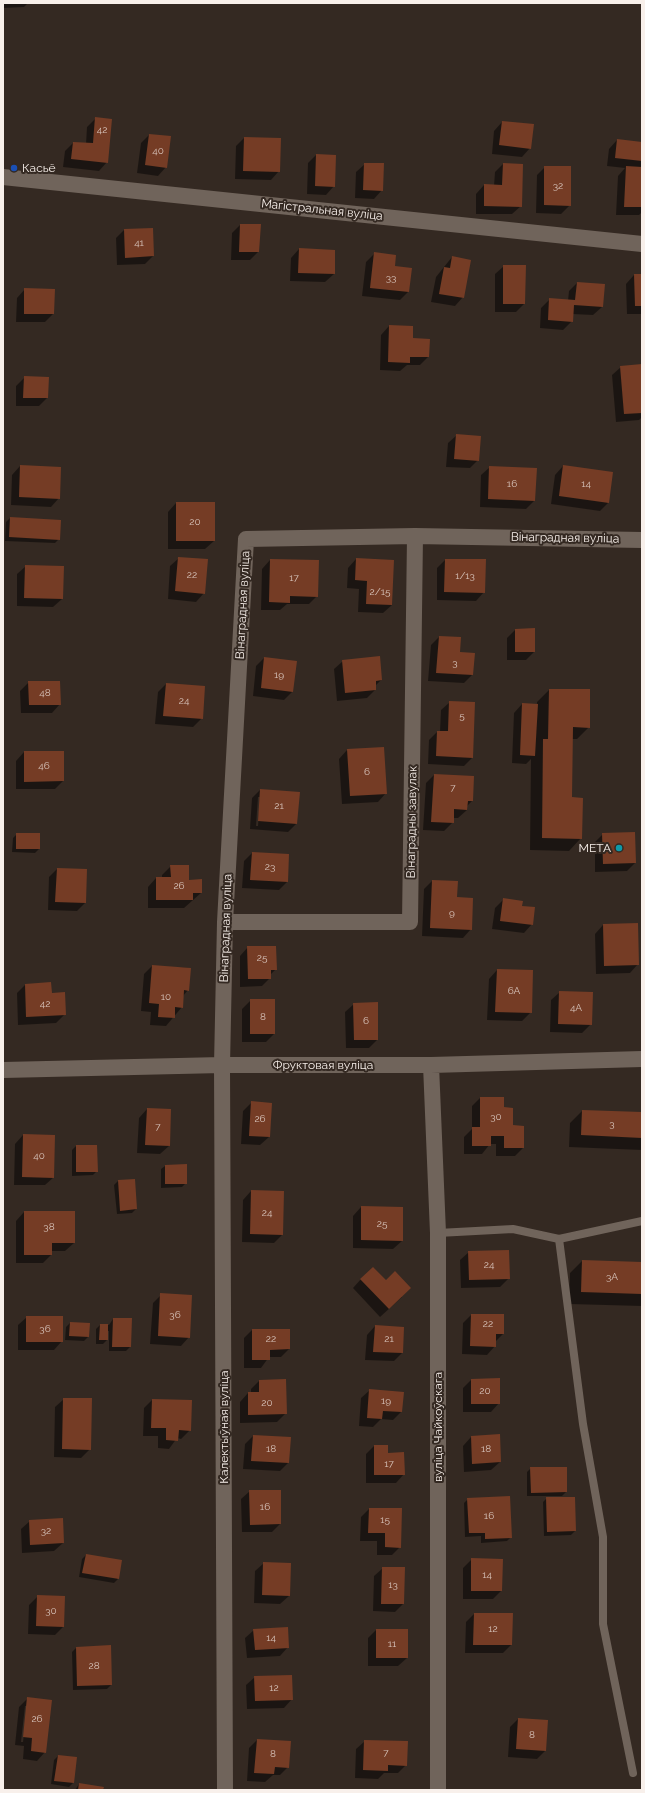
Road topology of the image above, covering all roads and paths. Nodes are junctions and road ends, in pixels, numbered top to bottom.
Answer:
1 (3, 177) edge
2 (642, 244) edge
3 (415, 536) junction
4 (642, 540) edge
5 (224, 922) junction
6 (642, 1059) edge
7 (222, 1065) junction
8 (431, 1065) junction
9 (3, 1070) edge
10 (642, 1221) edge
11 (438, 1233) junction
12 (559, 1240) junction
13 (633, 1772) dead end
14 (225, 1790) edge
15 (438, 1790) edge

1 - 2 street, Магістральная вуліца
3 - 4 street, Вінаградная вуліца
3 - 5 street, Вінаградная вуліца
3 - 5 street, Вінаградны завулак
5 - 7 street, Вінаградная вуліца
6 - 8 street, Фруктовая вуліца
7 - 8 street, Фруктовая вуліца
7 - 9 street, Фруктовая вуліца
7 - 14 street, Калектыўная вуліца
8 - 11 street, вуліца Чайкоўскага
10 - 12 lane
11 - 12 lane
11 - 15 street, вуліца Чайкоўскага
12 - 13 lane

